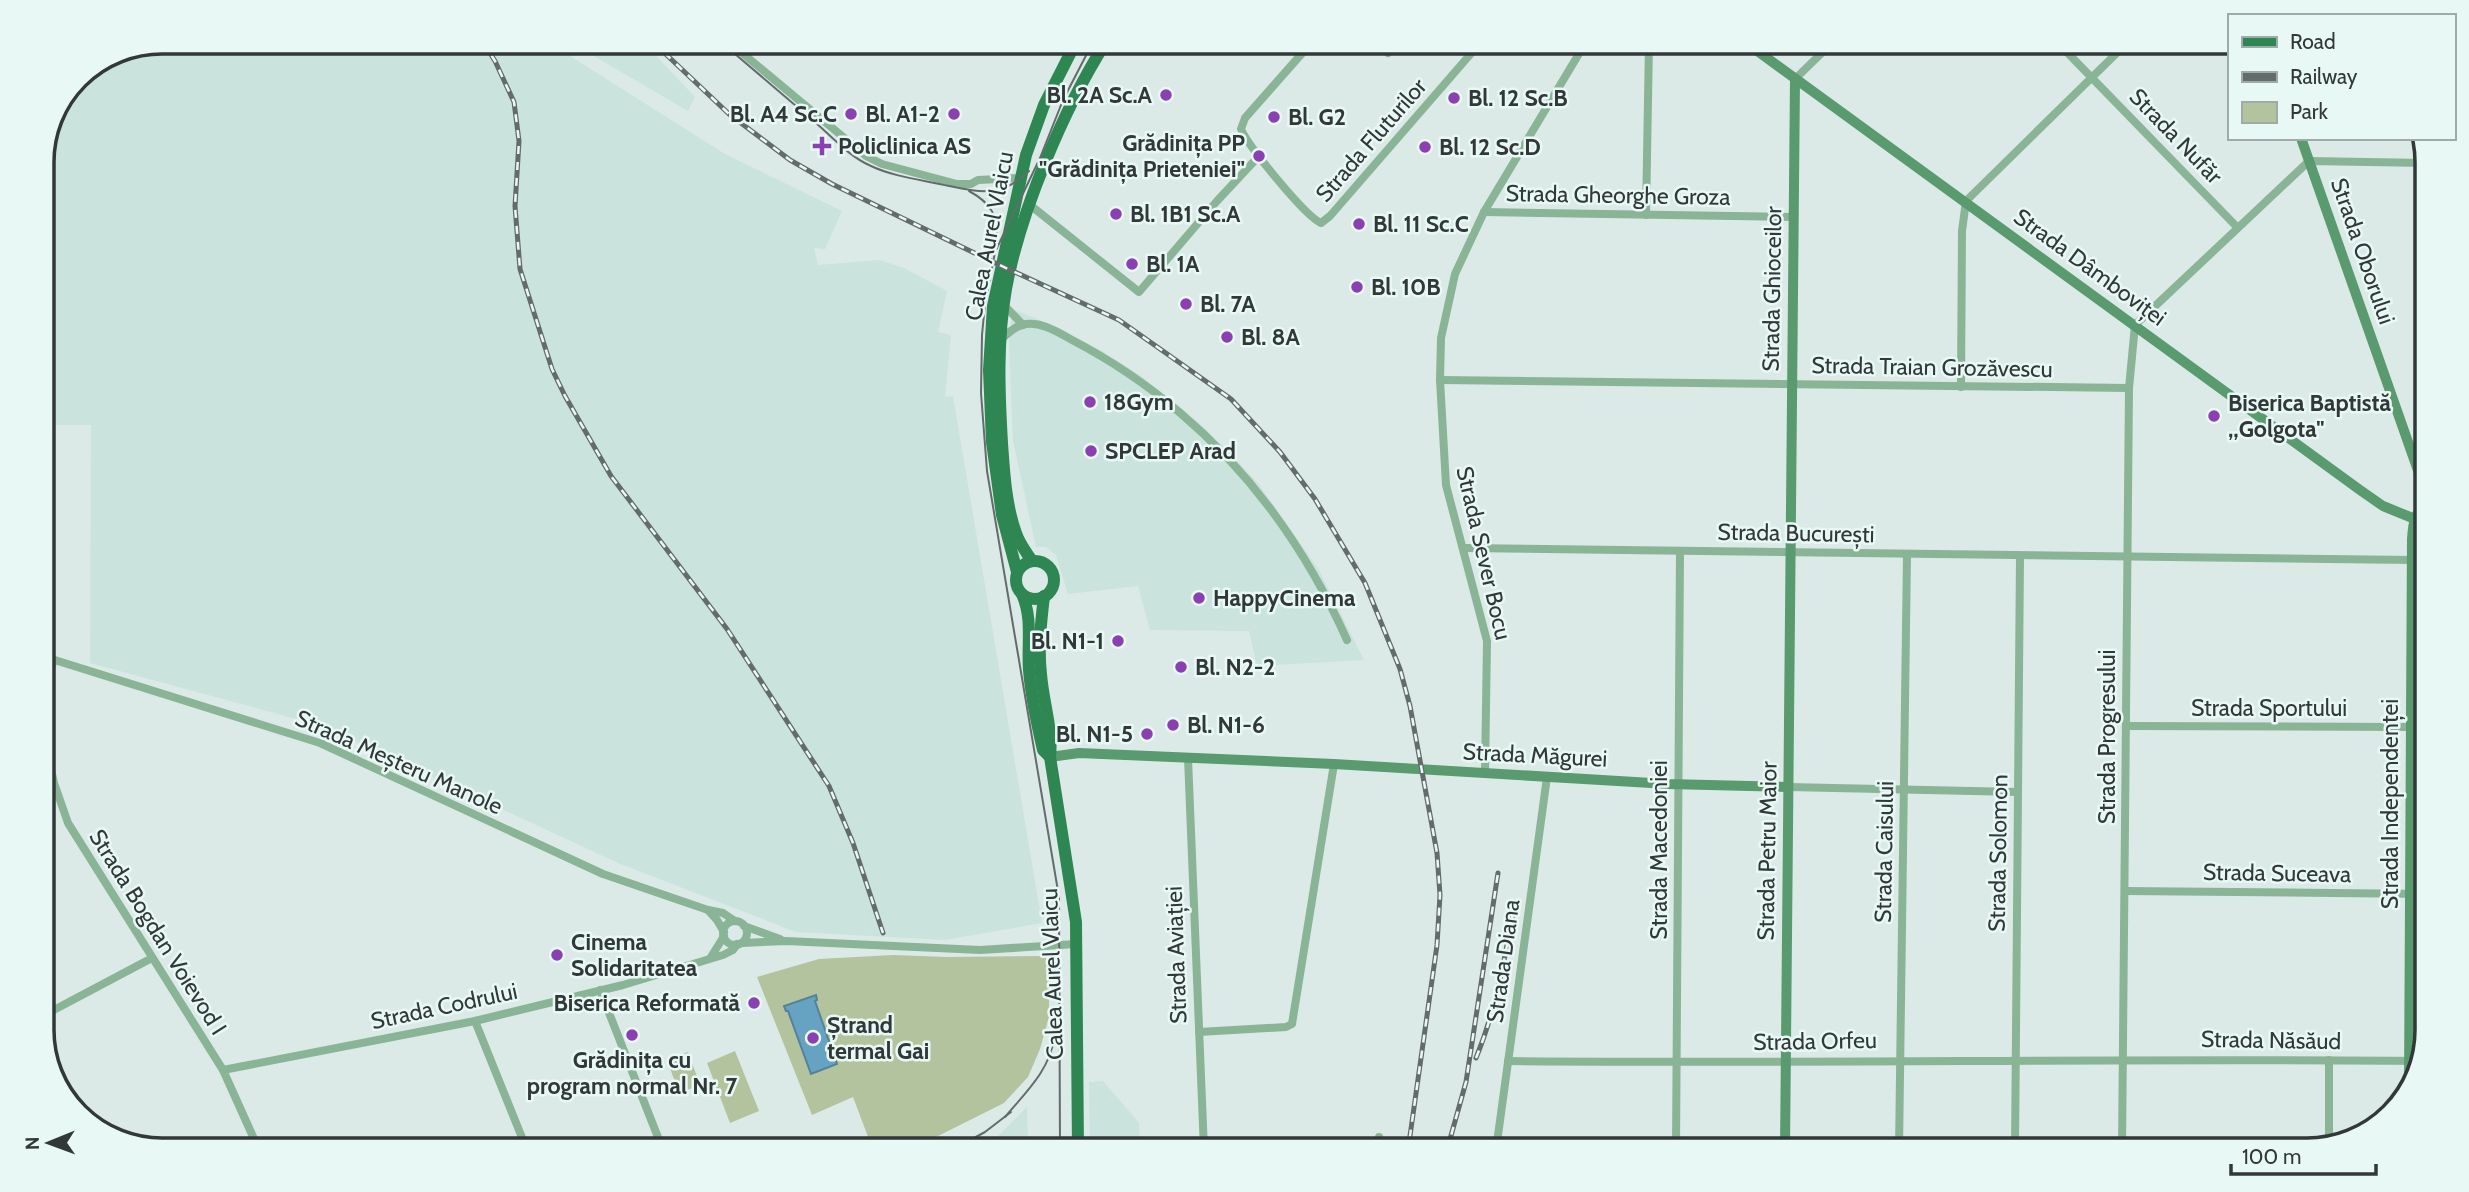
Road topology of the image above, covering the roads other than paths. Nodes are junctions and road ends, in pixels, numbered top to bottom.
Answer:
1 (743, 54) edge
2 (1070, 54) edge
3 (1099, 54) edge
4 (1301, 54) edge
5 (1471, 54) edge
6 (1579, 54) edge
7 (1649, 54) edge
8 (1761, 54) edge
9 (1821, 54) edge
10 (2069, 54) edge
11 (2115, 54) edge
12 (2091, 77) junction
13 (1795, 79) junction
14 (2302, 140) edge
15 (1259, 156) junction
16 (2309, 161) junction
17 (2415, 163) edge
18 (1020, 178) junction
19 (1966, 201) junction
20 (1030, 205) junction
21 (1484, 212) junction
22 (1646, 215) junction
23 (1794, 216) junction
24 (2237, 227) junction
25 (1004, 305) junction
26 (1023, 324) junction
27 (2135, 325) junction
28 (1000, 342) junction
29 (1440, 380) junction
30 (1792, 384) junction
31 (1961, 387) junction
32 (2129, 388) junction
33 (2415, 462) edge
34 (2415, 519) joint
35 (1464, 548) junction
36 (1681, 551) junction
37 (1790, 552) junction
38 (1907, 554) junction
39 (2020, 556) junction
40 (2127, 557) junction
41 (2412, 560) junction
42 (1032, 561) junction
43 (1017, 572) junction
44 (1022, 594) junction
45 (1044, 596) junction
46 (1347, 640) dead end
47 (54, 660) edge
48 (2126, 726) junction
49 (2411, 727) junction
50 (1050, 757) junction
51 (1188, 758) junction
52 (1334, 764) junction
53 (1485, 773) junction
54 (1547, 777) junction
55 (54, 783) edge
56 (1678, 784) junction
57 (1788, 787) junction
58 (1904, 790) junction
59 (2018, 792) junction
60 (2126, 891) junction
61 (2411, 894) junction
62 (2415, 894) edge
63 (708, 910) junction
64 (735, 921) junction
65 (744, 926) junction
66 (724, 934) junction
67 (786, 941) junction
68 (739, 943) junction
69 (1076, 944) junction
70 (711, 957) junction
71 (152, 958) junction
72 (600, 990) junction
73 (54, 1010) edge
74 (475, 1021) junction
75 (1199, 1032) junction
76 (2414, 1036) edge
77 (2123, 1058) junction
78 (1900, 1059) junction
79 (2016, 1059) junction
80 (2329, 1060) junction
81 (1508, 1061) junction
82 (1785, 1061) junction
83 (2410, 1061) edge
84 (1676, 1062) junction
85 (222, 1070) junction
86 (2329, 1135) edge
87 (253, 1138) edge
88 (522, 1138) edge
89 (658, 1138) edge
90 (1077, 1138) edge
91 (1203, 1138) edge
92 (1498, 1138) edge
93 (1676, 1138) edge
94 (1785, 1138) edge
95 (1899, 1138) edge
96 (2015, 1138) edge
97 (2122, 1138) edge

1 - 18 street
2 - 18 main road, Calea Aurel Vlaicu
3 - 20 main road, Calea Aurel Vlaicu
4 - 15 street, Strada Fluturilor
5 - 15 street, Strada Fluturilor
6 - 21 street, Strada Sever Bocu
7 - 22 street
8 - 13 street, Strada Dâmboviței
9 - 13 street
10 - 12 street, Strada Nufăr
11 - 12 street
12 - 19 street
12 - 24 street, Strada Nufăr
13 - 19 street, Strada Dâmboviței
13 - 23 street, Strada Ghioceilor
14 - 16 street, Strada Oborului
15 - 20 street
16 - 17 street
16 - 24 street
16 - 33 street, Strada Oborului
18 - 43 main road, Calea Aurel Vlaicu
19 - 27 street, Strada Dâmboviței
19 - 31 street
20 - 25 main road, Calea Aurel Vlaicu
21 - 22 street, Strada Gheorghe Groza
21 - 29 street, Strada Sever Bocu
22 - 23 street, Strada Gheorghe Groza
23 - 30 street, Strada Ghioceilor
24 - 27 street
25 - 26 street
25 - 28 main road, Calea Aurel Vlaicu
26 - 28 street
26 - 46 street
27 - 32 street, Strada Progresului
27 - 34 street, Strada Dâmboviței
28 - 42 main road, Calea Aurel Vlaicu
29 - 30 street, Strada Traian Grozăvescu
29 - 35 street, Strada Sever Bocu
30 - 31 street, Strada Traian Grozăvescu
30 - 37 street, Strada Ghioceilor
31 - 32 street, Strada Traian Grozăvescu
32 - 40 street, Strada Progresului
34 - 41 street, Strada Independenței
35 - 36 street, Strada București
35 - 53 street, Strada Sever Bocu
36 - 37 street, Strada București
36 - 56 street, Strada Macedoniei
37 - 38 street, Strada București
37 - 57 street, Strada Petru Maior
38 - 39 street, Strada București
38 - 58 street, Strada Caisului
39 - 40 street, Strada București
39 - 59 street, Strada Solomon
40 - 41 street, Strada București
40 - 48 street, Strada Progresului
41 - 49 street, Strada Independenței
42 - 43 main road
42 - 45 main road, Calea Aurel Vlaicu
43 - 44 main road, Calea Aurel Vlaicu
44 - 45 main road
44 - 50 main road, Calea Aurel Vlaicu
45 - 50 main road, Calea Aurel Vlaicu
47 - 63 street, Strada Meșteru Manole
48 - 49 street, Strada Sportului
48 - 60 street, Strada Progresului
49 - 61 street, Strada Independenței
50 - 51 street, Strada Măgurei
50 - 69 main road, Calea Aurel Vlaicu
51 - 52 street, Strada Măgurei
51 - 75 street, Strada Aviației
52 - 53 street, Strada Măgurei
52 - 75 street
53 - 54 street, Strada Măgurei
54 - 56 street, Strada Măgurei
54 - 81 street, Strada Diana
55 - 71 street, Strada Bogdan Voievod I
56 - 57 street, Strada Măgurei
56 - 84 street, Strada Macedoniei
57 - 58 street, Strada Măgurei
57 - 82 street, Strada Petru Maior
58 - 59 street, Strada Măgurei
58 - 78 street, Strada Caisului
59 - 79 street, Strada Solomon
60 - 61 street, Strada Suceava
60 - 77 street, Strada Progresului
61 - 62 street, Strada Suceava
61 - 76 street, Strada Independenței
63 - 64 street, Strada Meșteru Manole
63 - 66 street
64 - 65 street
64 - 66 street
65 - 67 street
65 - 68 street
66 - 68 street
66 - 70 street
67 - 68 street
67 - 69 street
68 - 70 street, Strada Codrului
69 - 90 main road, Calea Aurel Vlaicu
70 - 72 street, Strada Codrului
71 - 73 street
71 - 85 street, Strada Bogdan Voievod I
72 - 74 street, Strada Codrului
72 - 89 street
74 - 85 street, Strada Codrului
74 - 88 street
75 - 91 street, Strada Aviației
77 - 79 street, Strada Orfeu
77 - 80 street, Strada Năsăud
77 - 97 street, Strada Progresului
78 - 79 street, Strada Orfeu
78 - 82 street, Strada Orfeu
78 - 95 street, Strada Caisului
79 - 96 street, Strada Solomon
80 - 83 street, Strada Năsăud
80 - 86 street
81 - 84 street, Strada Orfeu
81 - 92 street, Strada Diana
82 - 84 street, Strada Orfeu
82 - 94 street, Strada Petru Maior
84 - 93 street, Strada Macedoniei
85 - 87 street, Strada Bogdan Voievod I

